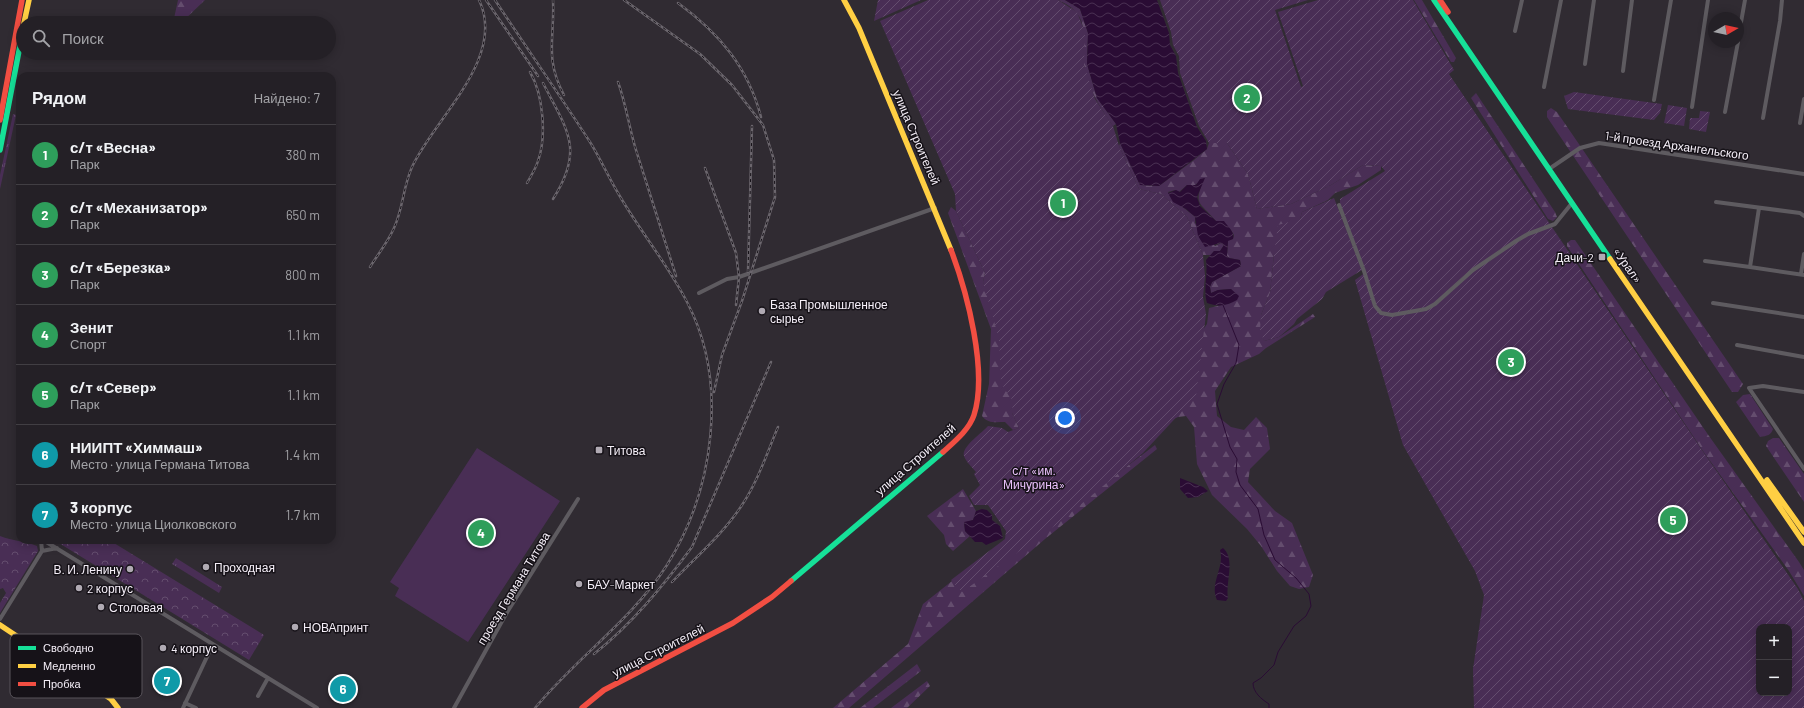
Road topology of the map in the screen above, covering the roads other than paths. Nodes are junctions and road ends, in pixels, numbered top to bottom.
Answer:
1 (22, 0) edge
2 (29, 0) edge
3 (844, 0) edge
4 (1434, 0) edge
5 (1522, 0) edge
6 (1561, 0) edge
7 (1594, 0) edge
8 (1632, 0) edge
9 (1671, 0) edge
10 (1708, 0) edge
11 (1745, 0) edge
12 (1782, 0) edge
13 (1441, 1) edge
14 (1743, 12) edge
15 (19, 16) edge
16 (26, 16) edge
17 (1515, 31) dead end
18 (16, 33) edge
19 (1737, 48) edge
20 (17, 60) edge
21 (1586, 64) dead end
22 (1622, 71) dead end
23 (1544, 87) dead end
24 (1804, 99) edge
25 (1654, 100) dead end
26 (1692, 107) dead end
27 (1725, 112) dead end
28 (1763, 118) dead end
29 (0, 120) edge
30 (1800, 124) dead end
31 (0, 150) edge
32 (1552, 167) junction
33 (1804, 174) edge
34 (1716, 202) dead end
35 (1572, 203) junction
36 (1339, 205) dead end
37 (935, 208) junction
38 (1759, 208) junction
39 (1804, 216) edge
40 (1804, 254) edge
41 (1705, 261) dead end
42 (1750, 267) junction
43 (1802, 274) edge
44 (699, 293) dead end
45 (1713, 303) dead end
46 (1804, 317) edge
47 (1737, 345) dead end
48 (1804, 357) edge
49 (1804, 392) edge
50 (1804, 469) edge
51 (578, 499) dead end
52 (1804, 532) edge
53 (1804, 543) edge
54 (42, 544) edge
55 (50, 544) edge
56 (58, 548) junction
57 (42, 550) junction
58 (0, 619) edge
59 (0, 625) edge
60 (14, 634) edge
61 (213, 644) junction
62 (268, 678) junction
63 (258, 696) dead end
64 (110, 698) edge
65 (185, 703) junction
66 (118, 708) edge
67 (183, 708) edge
68 (196, 708) edge
69 (317, 708) edge
70 (454, 708) edge
71 (582, 708) edge

1 - 15 main road
2 - 16 main road
3 - 37 main road, улица Строителей
4 - 35 main road, «Урал»
5 - 17 street
6 - 23 street
7 - 21 street
8 - 22 street
9 - 25 street
10 - 26 street
11 - 14 street
12 - 28 street
13 - 32 main road, «Урал»
18 - 29 main road
19 - 27 street
20 - 31 main road
24 - 30 street
32 - 33 street, 1-й проезд Архангельского
32 - 52 main road, «Урал»
34 - 38 street
35 - 36 street
35 - 53 main road, «Урал»
37 - 44 street
37 - 71 main road, улица Строителей
38 - 39 street
38 - 42 street
40 - 43 street
41 - 42 street
42 - 43 street
45 - 46 street
47 - 48 street
49 - 50 street
51 - 70 street, проезд Германа Титова
54 - 57 street
55 - 56 street
56 - 57 street
56 - 61 street
57 - 58 street
59 - 60 main road
61 - 62 street
61 - 65 street
62 - 63 street
62 - 69 street
64 - 66 main road
65 - 67 street
65 - 68 street

